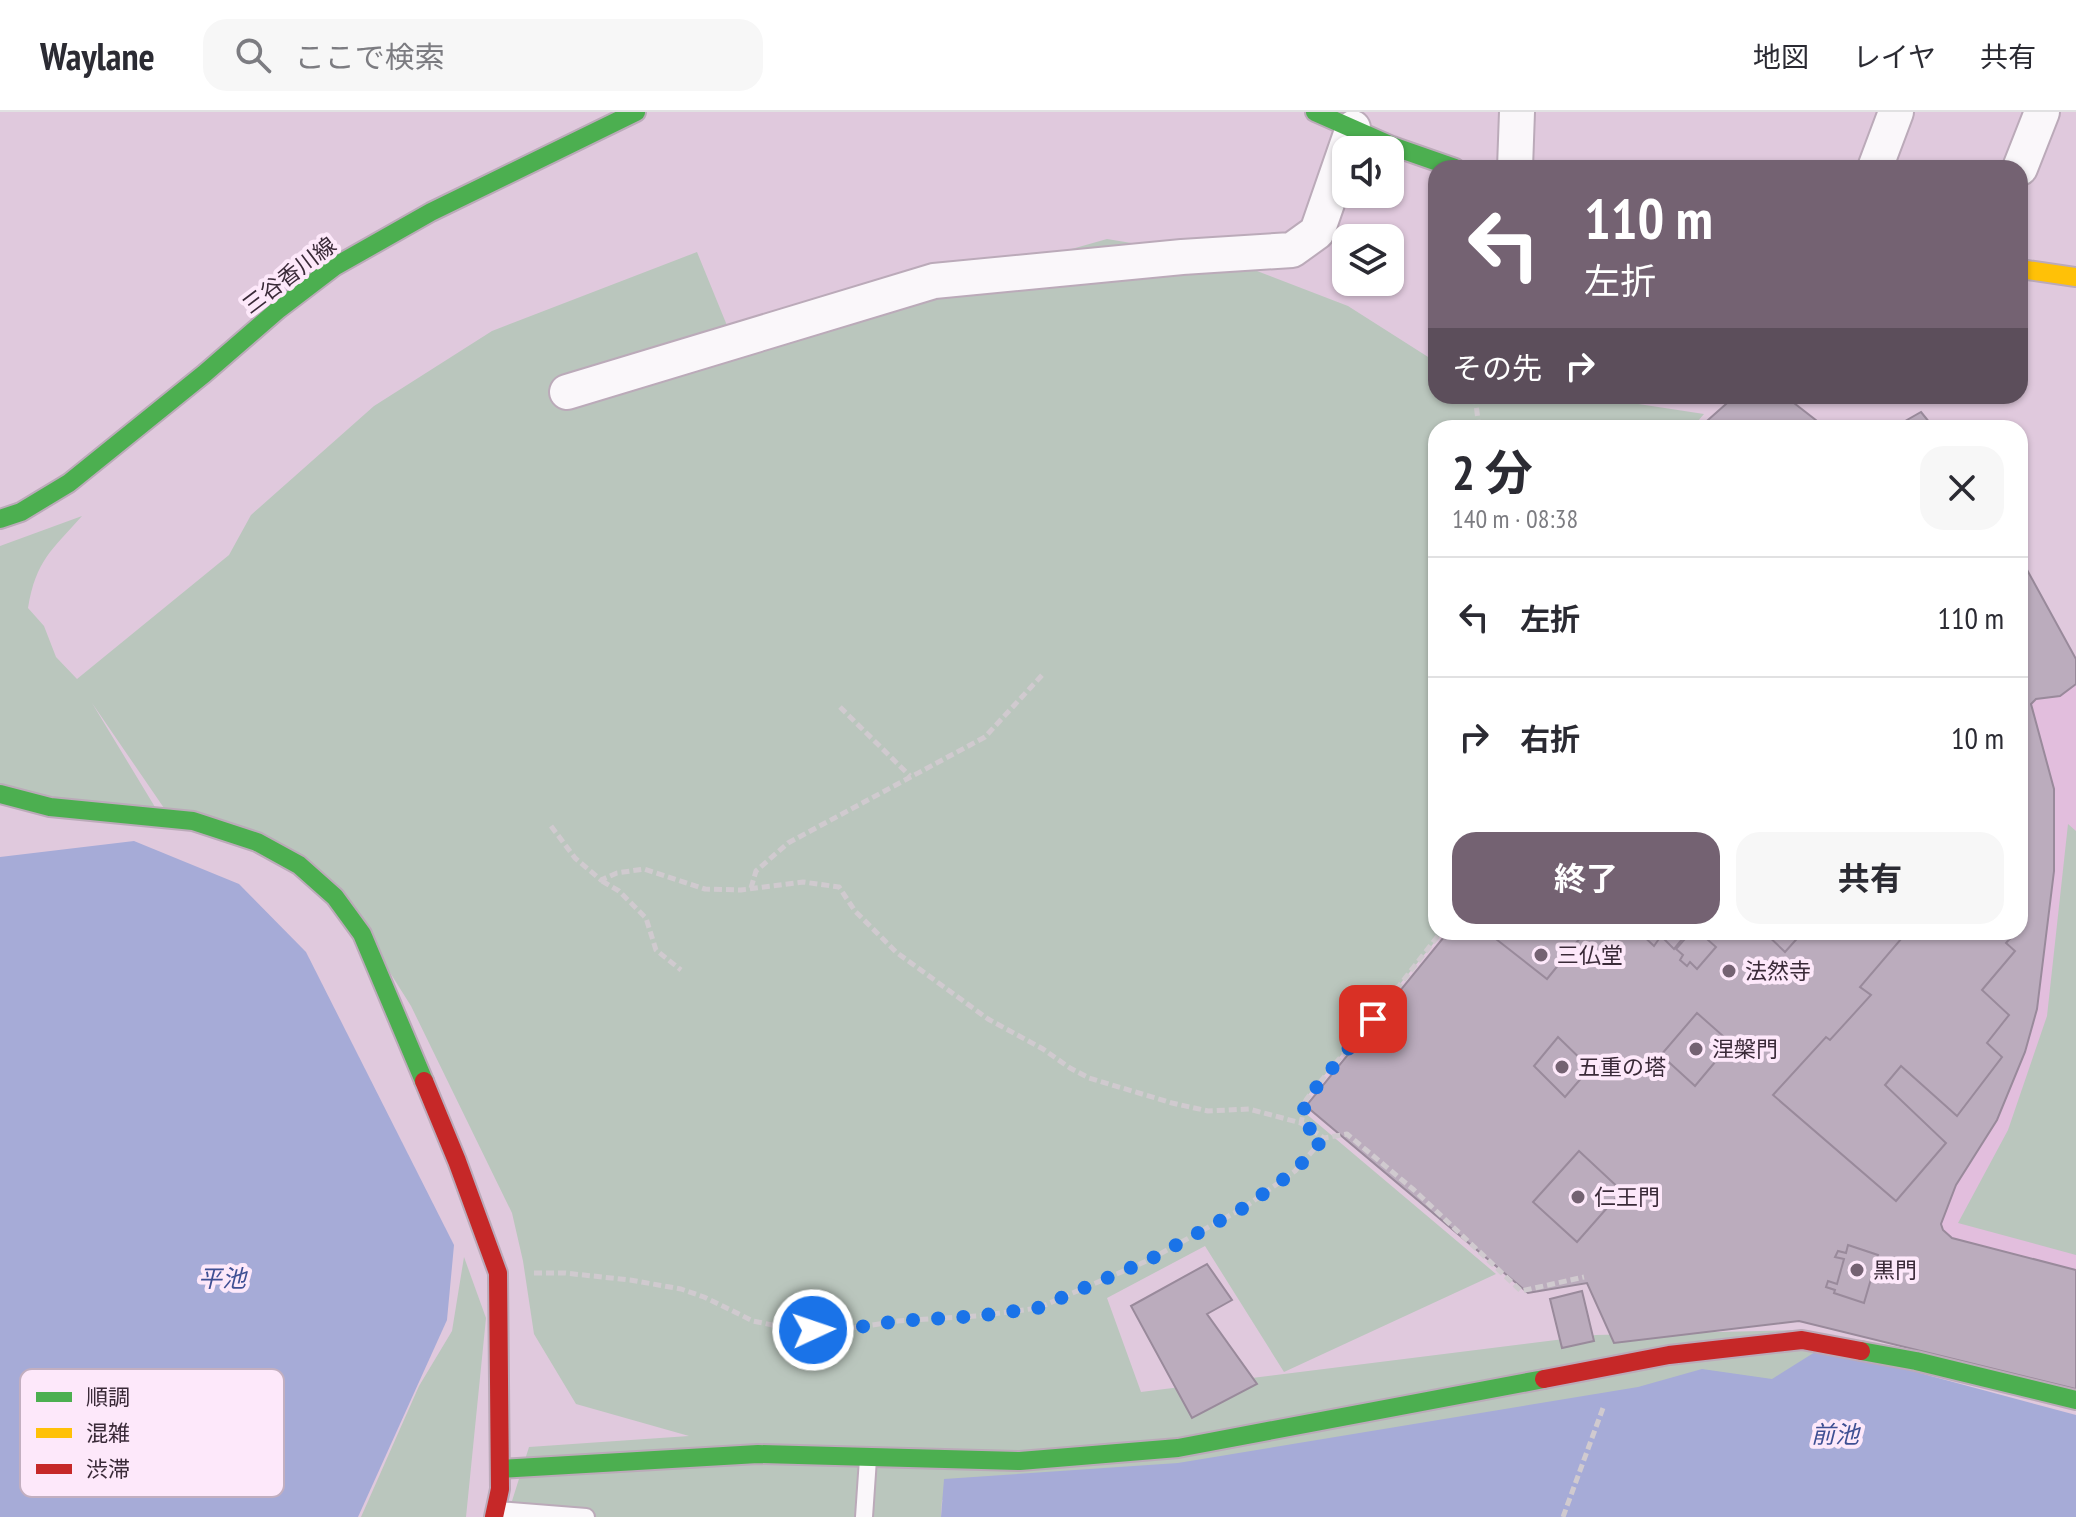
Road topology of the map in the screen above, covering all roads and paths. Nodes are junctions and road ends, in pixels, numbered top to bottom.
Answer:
1 (636, 112) edge
2 (1315, 112) edge
3 (1517, 112) edge
4 (1896, 112) edge
5 (2042, 112) edge
6 (1353, 128) junction
7 (1435, 160) edge
8 (1515, 160) edge
9 (1878, 160) edge
10 (2023, 160) edge
11 (2028, 270) edge
12 (2076, 277) edge
13 (567, 392) dead end
14 (0, 519) edge
15 (1044, 673) dead end
16 (840, 707) dead end
17 (910, 776) junction
18 (0, 794) edge
19 (551, 826) dead end
20 (601, 880) junction
21 (751, 888) junction
22 (1435, 940) edge
23 (681, 970) dead end
24 (1301, 1123) junction
25 (1324, 1138) junction
26 (498, 1273) junction
27 (1584, 1277) dead end
28 (1618, 1365) junction
29 (2076, 1400) edge
30 (868, 1458) junction
31 (500, 1469) junction
32 (495, 1513) edge
33 (586, 1517) edge
34 (864, 1517) edge
35 (1563, 1517) edge

1 - 14 street, 三谷香川線
2 - 6 street
3 - 8 street
4 - 9 street
5 - 10 street
6 - 7 street
6 - 13 street
11 - 12 street
15 - 17 path
16 - 17 path
17 - 21 path
18 - 26 street
19 - 20 path
20 - 21 path
20 - 23 path
21 - 24 path
22 - 24 path
24 - 25 path
25 - 26 path
25 - 27 path
26 - 31 street
28 - 29 street
28 - 30 street
28 - 35 path
30 - 31 street
30 - 34 lane
31 - 32 street
32 - 33 lane

